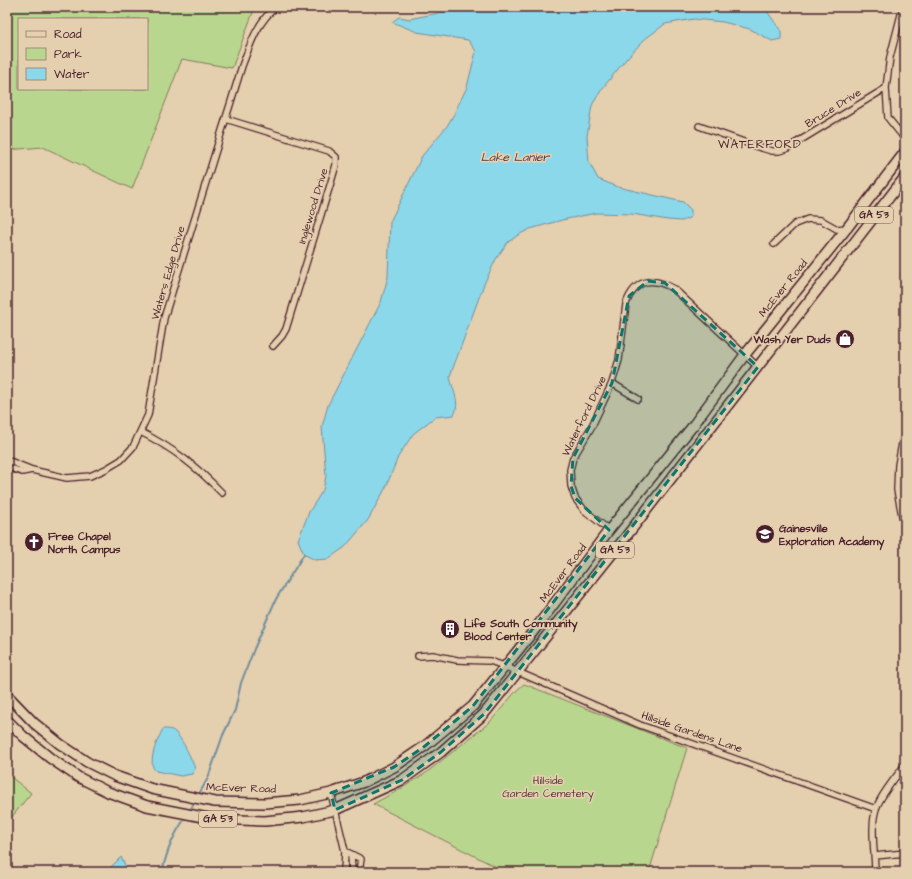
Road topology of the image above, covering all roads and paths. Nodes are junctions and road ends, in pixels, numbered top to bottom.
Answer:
1 (276, 7) edge
2 (903, 7) edge
3 (886, 88) junction
4 (226, 119) junction
5 (699, 126) dead end
6 (905, 139) edge
7 (905, 152) edge
8 (905, 177) edge
9 (905, 182) edge
10 (869, 222) junction
11 (847, 228) junction
12 (774, 244) dead end
13 (273, 346) dead end
14 (744, 356) junction
15 (758, 367) junction
16 (612, 383) junction
17 (638, 399) dead end
18 (905, 427) edge
19 (141, 432) junction
20 (7, 460) edge
21 (7, 467) edge
22 (32, 470) junction
23 (222, 493) dead end
24 (609, 530) junction
25 (905, 531) edge
26 (418, 656) dead end
27 (504, 666) junction
28 (516, 671) junction
29 (7, 695) edge
30 (7, 720) edge
31 (905, 765) edge
32 (331, 793) junction
33 (876, 809) junction
34 (335, 810) junction
35 (348, 852) junction
36 (905, 852) edge
37 (875, 856) junction
38 (344, 872) edge
39 (352, 872) edge
40 (359, 872) edge
41 (875, 872) edge

1 - 4 street, Waters Edge Drive
2 - 3 street
3 - 5 street, Bruce Drive
3 - 6 street
4 - 13 street, Inglewood Drive
4 - 19 street, Waters Edge Drive
7 - 11 main road, McEver Road / GA 53
8 - 10 main road, GA 53
9 - 10 main road
10 - 15 main road, GA 53
11 - 12 street
11 - 14 main road, McEver Road / GA 53
14 - 15 street, Waterford Drive
14 - 16 street, Waterford Drive
14 - 24 main road, McEver Road / GA 53
15 - 28 main road, GA 53
16 - 17 street
16 - 24 street, Waterford Drive
18 - 25 street
19 - 22 street, Waters Edge Drive
19 - 23 street
20 - 22 street, Waters Edge Drive
21 - 22 street, Waters Edge Drive
24 - 27 main road, McEver Road / GA 53
26 - 27 street, Hillside Gardens Lane
27 - 28 street, Hillside Gardens Lane
27 - 32 main road, McEver Road / GA 53
28 - 33 street, Hillside Gardens Lane
28 - 34 main road, GA 53
29 - 32 main road, McEver Road / GA 53
30 - 34 main road, GA 53
31 - 33 street
32 - 34 street
33 - 37 street
34 - 35 street
35 - 38 street
35 - 39 street
35 - 40 street
36 - 37 street
37 - 41 street

